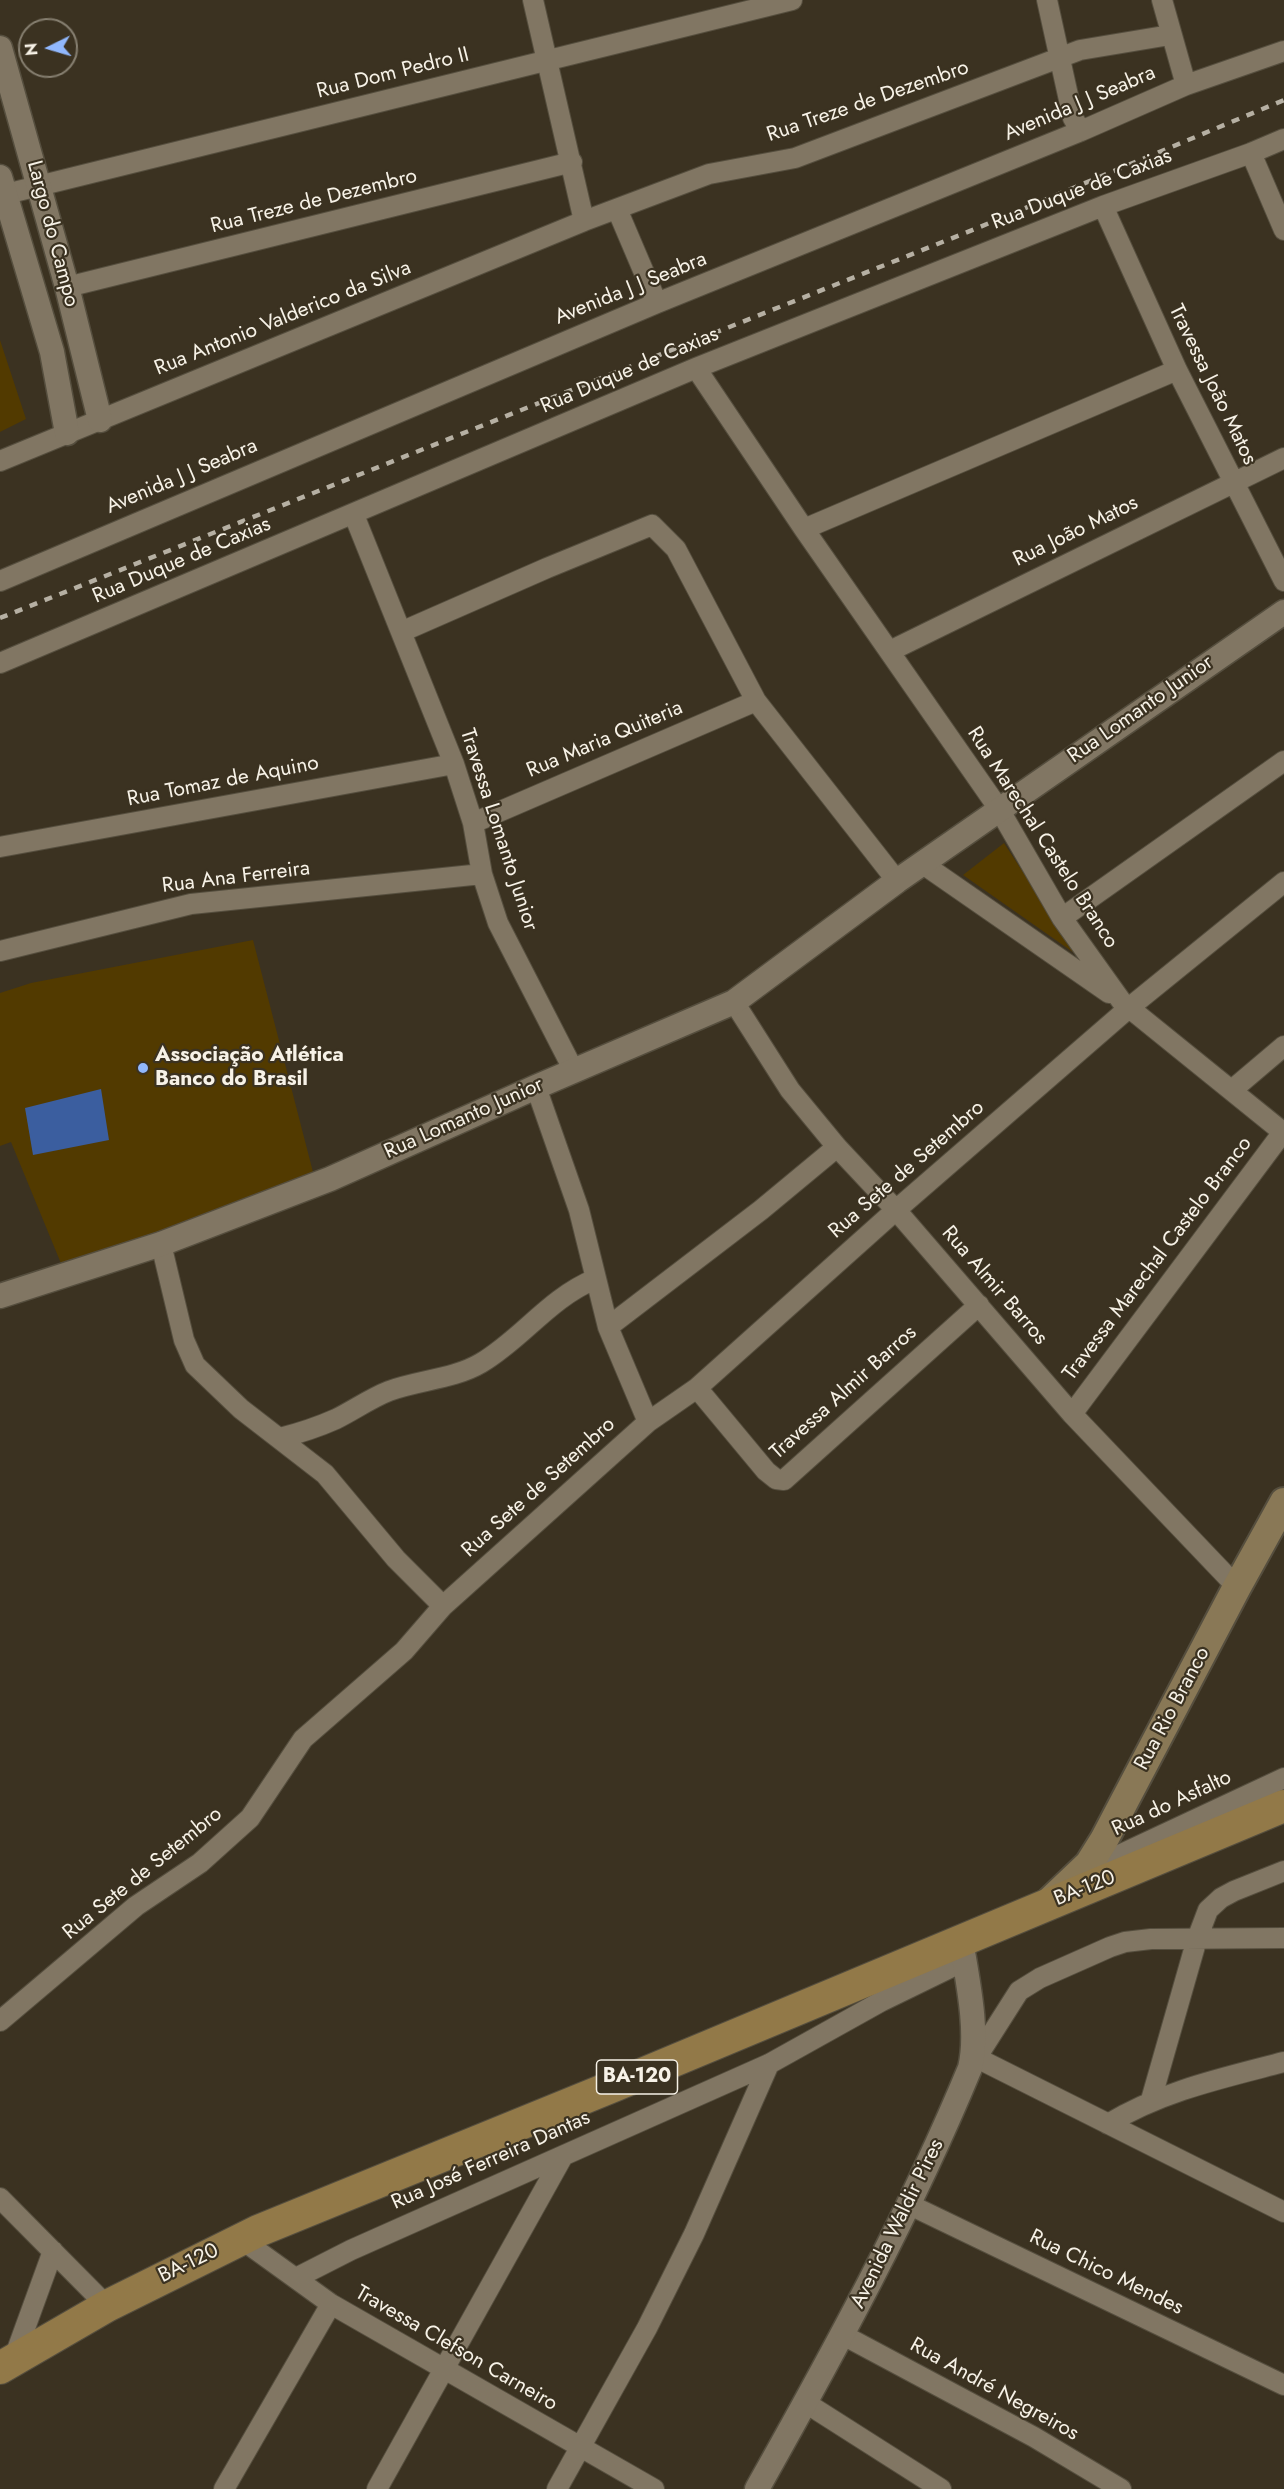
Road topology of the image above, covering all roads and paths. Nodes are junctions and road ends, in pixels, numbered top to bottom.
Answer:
1 (533, 0) edge
2 (792, 0) edge
3 (1047, 0) edge
4 (1162, 0) edge
5 (1170, 35) junction
6 (0, 48) edge
7 (1284, 51) edge
8 (1060, 56) junction
9 (548, 60) junction
10 (1185, 85) junction
11 (1081, 132) junction
12 (1284, 139) edge
13 (1251, 153) junction
14 (572, 162) junction
15 (3, 185) edge
16 (39, 186) junction
17 (1103, 206) junction
18 (617, 209) junction
19 (584, 221) junction
20 (1284, 230) edge
21 (67, 287) junction
22 (657, 303) junction
23 (696, 368) junction
24 (1177, 370) junction
25 (100, 420) junction
26 (67, 433) junction
27 (1284, 458) edge
28 (0, 461) edge
29 (1232, 482) junction
30 (354, 514) junction
31 (804, 529) junction
32 (0, 581) edge
33 (1284, 581) edge
34 (1284, 612) edge
35 (401, 632) junction
36 (890, 651) junction
37 (0, 663) edge
38 (756, 701) junction
39 (1284, 761) edge
40 (454, 764) junction
41 (999, 809) junction
42 (473, 823) junction
43 (0, 847) edge
44 (923, 864) junction
45 (482, 874) junction
46 (897, 881) junction
47 (1284, 882) edge
48 (1062, 918) junction
49 (0, 951) edge
50 (734, 1002) junction
51 (1126, 1004) junction
52 (1284, 1047) edge
53 (574, 1071) junction
54 (536, 1087) junction
55 (1232, 1090) junction
56 (1284, 1132) edge
57 (837, 1147) junction
58 (896, 1210) junction
59 (161, 1244) junction
60 (595, 1279) junction
61 (0, 1296) edge
62 (979, 1305) junction
63 (608, 1327) junction
64 (697, 1388) junction
65 (1072, 1414) junction
66 (648, 1422) junction
67 (280, 1438) junction
68 (1284, 1502) edge
69 (1237, 1587) junction
70 (444, 1606) junction
71 (1284, 1778) edge
72 (1284, 1806) edge
73 (1284, 1871) edge
74 (1079, 1874) junction
75 (1047, 1904) junction
76 (1284, 1938) edge
77 (1197, 1939) junction
78 (962, 1951) junction
79 (0, 2021) edge
80 (1284, 2062) edge
81 (974, 2063) junction
82 (769, 2064) junction
83 (1151, 2100) junction
84 (1108, 2124) junction
85 (563, 2156) junction
86 (0, 2198) edge
87 (908, 2204) junction
88 (1284, 2212) edge
89 (241, 2239) junction
90 (53, 2252) junction
91 (296, 2278) junction
92 (331, 2304) junction
93 (107, 2306) junction
94 (843, 2335) junction
95 (6, 2364) edge
96 (444, 2369) junction
97 (1284, 2385) edge
98 (806, 2403) junction
99 (579, 2448) junction
100 (224, 2489) edge
101 (377, 2489) edge
102 (556, 2489) edge
103 (654, 2489) edge
104 (757, 2489) edge
105 (940, 2489) edge
106 (1121, 2489) edge

1 - 9 street
2 - 9 street, Rua Dom Pedro II
3 - 8 street
4 - 5 street
5 - 8 street, Rua Treze de Dezembro
5 - 10 street
6 - 16 street, Largo do Campo
7 - 10 street, Avenida J J Seabra
8 - 11 street
8 - 18 street, Rua Treze de Dezembro
9 - 14 street
9 - 16 street, Rua Dom Pedro II
10 - 11 street, Avenida J J Seabra
11 - 22 street, Avenida J J Seabra
12 - 13 street, Rua Duque de Caxias
13 - 17 street, Rua Duque de Caxias
13 - 20 street
14 - 19 street
14 - 21 street, Rua Treze de Dezembro
15 - 16 street, Rua Dom Pedro II
15 - 26 street, Largo do Campo
16 - 21 street, Largo do Campo
17 - 23 street, Rua Duque de Caxias
17 - 24 street, Travessa João Matos
18 - 19 street, Rua Treze de Dezembro
18 - 22 street
19 - 25 street, Rua Antonio Valderico da Silva
21 - 25 street, Largo do Campo
22 - 32 street, Avenida J J Seabra
23 - 30 street, Rua Duque de Caxias
23 - 31 street, Rua Marechal Castelo Branco
24 - 29 street, Travessa João Matos
24 - 31 street
25 - 26 street, Rua Antonio Valderico da Silva
26 - 28 street, Rua Antonio Valderico da Silva
27 - 29 street, Rua João Matos
29 - 33 street, Travessa João Matos
29 - 36 street, Rua João Matos
30 - 35 street, Travessa Lomanto Junior
30 - 37 street, Rua Duque de Caxias
31 - 36 street, Rua Marechal Castelo Branco
34 - 41 street, Rua Lomanto Junior
35 - 38 street
35 - 40 street, Travessa Lomanto Junior
36 - 41 street, Rua Marechal Castelo Branco
38 - 42 street, Rua Maria Quiteria
38 - 46 street
39 - 48 street
40 - 42 street, Travessa Lomanto Junior
40 - 43 street, Rua Tomaz de Aquino
41 - 44 street, Rua Lomanto Junior
41 - 48 street, Rua Marechal Castelo Branco
42 - 45 street, Travessa Lomanto Junior
44 - 46 street, Rua Lomanto Junior
44 - 51 street
45 - 49 street, Rua Ana Ferreira
45 - 53 street, Travessa Lomanto Junior
46 - 50 street, Rua Lomanto Junior
47 - 51 street, Rua Sete de Setembro
48 - 51 street, Rua Marechal Castelo Branco
50 - 53 street, Rua Lomanto Junior
50 - 57 street, Rua Almir Barros
51 - 55 street, Rua Marechal Castelo Branco
51 - 58 street, Rua Sete de Setembro
52 - 55 street
53 - 54 street, Rua Lomanto Junior
54 - 59 street, Rua Lomanto Junior
54 - 60 street
55 - 56 street, Rua Marechal Castelo Branco
56 - 65 street, Travessa Marechal Castelo Branco
57 - 58 street, Rua Almir Barros
57 - 63 street
58 - 62 street, Rua Almir Barros
58 - 64 street, Rua Sete de Setembro
59 - 61 street, Rua Lomanto Junior
59 - 67 street
60 - 63 street
60 - 67 street
62 - 64 street, Travessa Almir Barros
62 - 65 street, Rua Almir Barros
63 - 66 street
64 - 66 street, Rua Sete de Setembro
65 - 69 street, Rua Almir Barros
66 - 70 street, Rua Sete de Setembro
67 - 70 street
68 - 69 main road, Rua Rio Branco
69 - 74 main road, Rua Rio Branco
70 - 79 street, Rua Sete de Setembro
71 - 74 street, Rua do Asfalto
72 - 75 main road, BA-120 / BA-120
73 - 77 street
74 - 75 main road, Rua Rio Branco
75 - 78 main road, BA-120 / BA-120
76 - 77 street
77 - 81 street
77 - 83 street
78 - 81 street, Avenida Waldir Pires
78 - 82 street, Rua José Ferreira Dantas
78 - 89 main road, BA-120 / BA-120
80 - 83 street
81 - 84 street
81 - 87 street, Avenida Waldir Pires
82 - 85 street, Rua José Ferreira Dantas
82 - 99 street
83 - 84 street
84 - 88 street
85 - 91 street, Rua José Ferreira Dantas
85 - 96 street
86 - 90 street
87 - 94 street, Avenida Waldir Pires
87 - 97 street, Rua Chico Mendes
89 - 91 street, Travessa Clefson Carneiro
89 - 93 main road, BA-120 / BA-120
90 - 93 street
90 - 95 street
91 - 92 street, Travessa Clefson Carneiro
92 - 96 street, Travessa Clefson Carneiro
92 - 100 street
93 - 95 main road, BA-120 / BA-120
94 - 98 street, Avenida Waldir Pires
94 - 106 street, Rua André Negreiros
96 - 99 street, Travessa Clefson Carneiro
96 - 101 street
98 - 104 street, Avenida Waldir Pires
98 - 105 street
99 - 102 street
99 - 103 street, Travessa Clefson Carneiro

